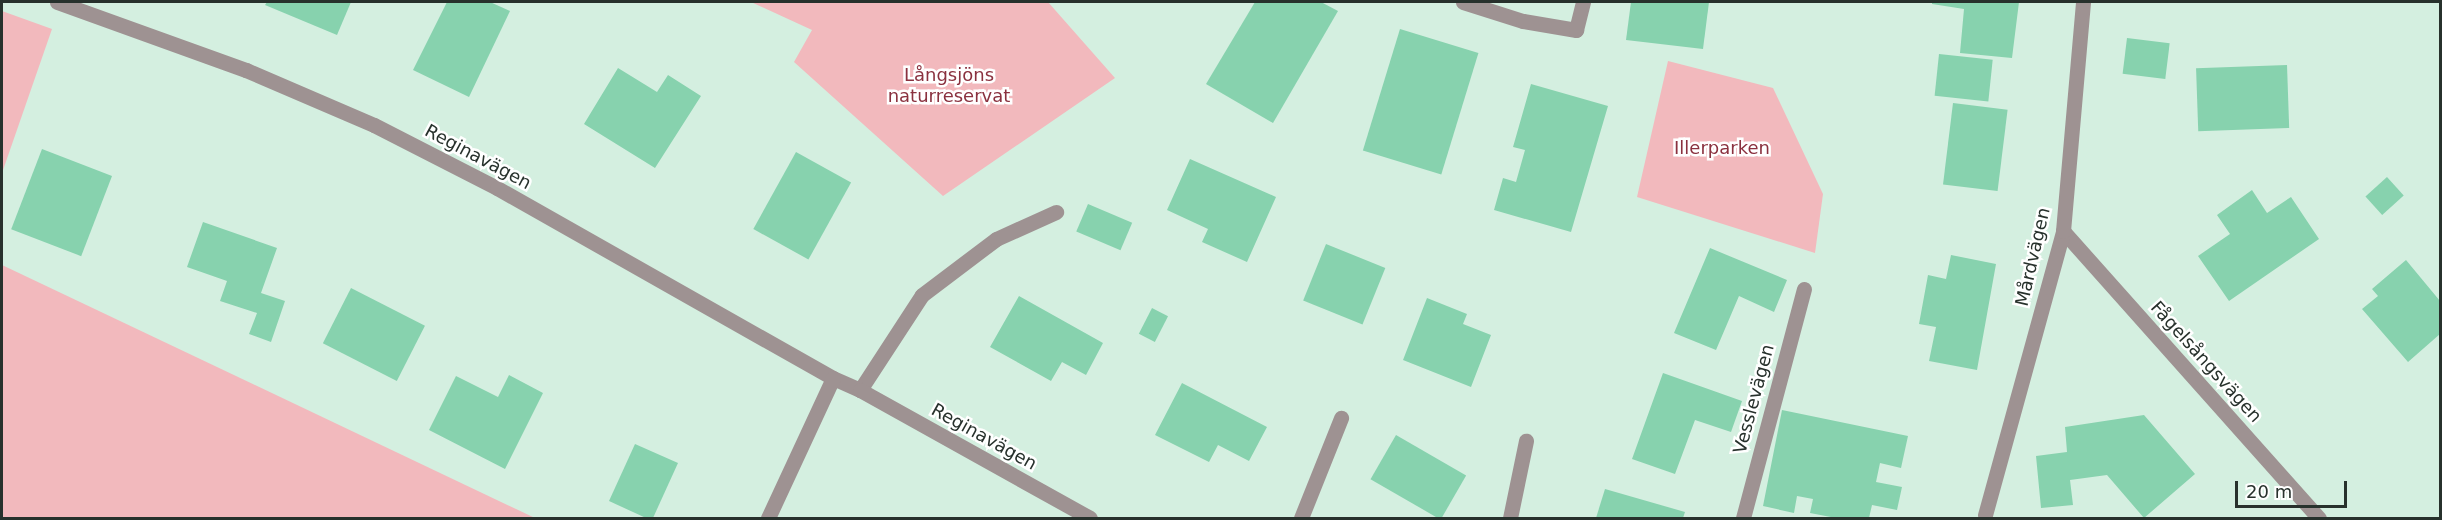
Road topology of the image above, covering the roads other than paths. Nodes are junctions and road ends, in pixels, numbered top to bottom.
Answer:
1 (57, 2) edge
2 (1463, 2) edge
3 (1583, 2) edge
4 (2083, 2) edge
5 (1056, 212) dead end
6 (2063, 231) junction
7 (1804, 289) dead end
8 (833, 378) junction
9 (860, 390) junction
10 (1341, 418) dead end
11 (1526, 441) dead end
12 (1985, 514) dead end
13 (768, 519) edge
14 (1090, 519) edge
15 (1301, 519) edge
16 (1510, 519) edge
17 (1743, 519) edge
18 (2319, 519) edge

1 - 8 street, Reginavägen
2 - 3 street
4 - 6 street, Mårdvägen
5 - 9 street
6 - 12 street, Mårdvägen
6 - 18 street, Fågelsångsvägen
7 - 17 street, Vesslevägen
8 - 9 street, Reginavägen
8 - 13 street
9 - 14 street, Reginavägen
10 - 15 street
11 - 16 street

